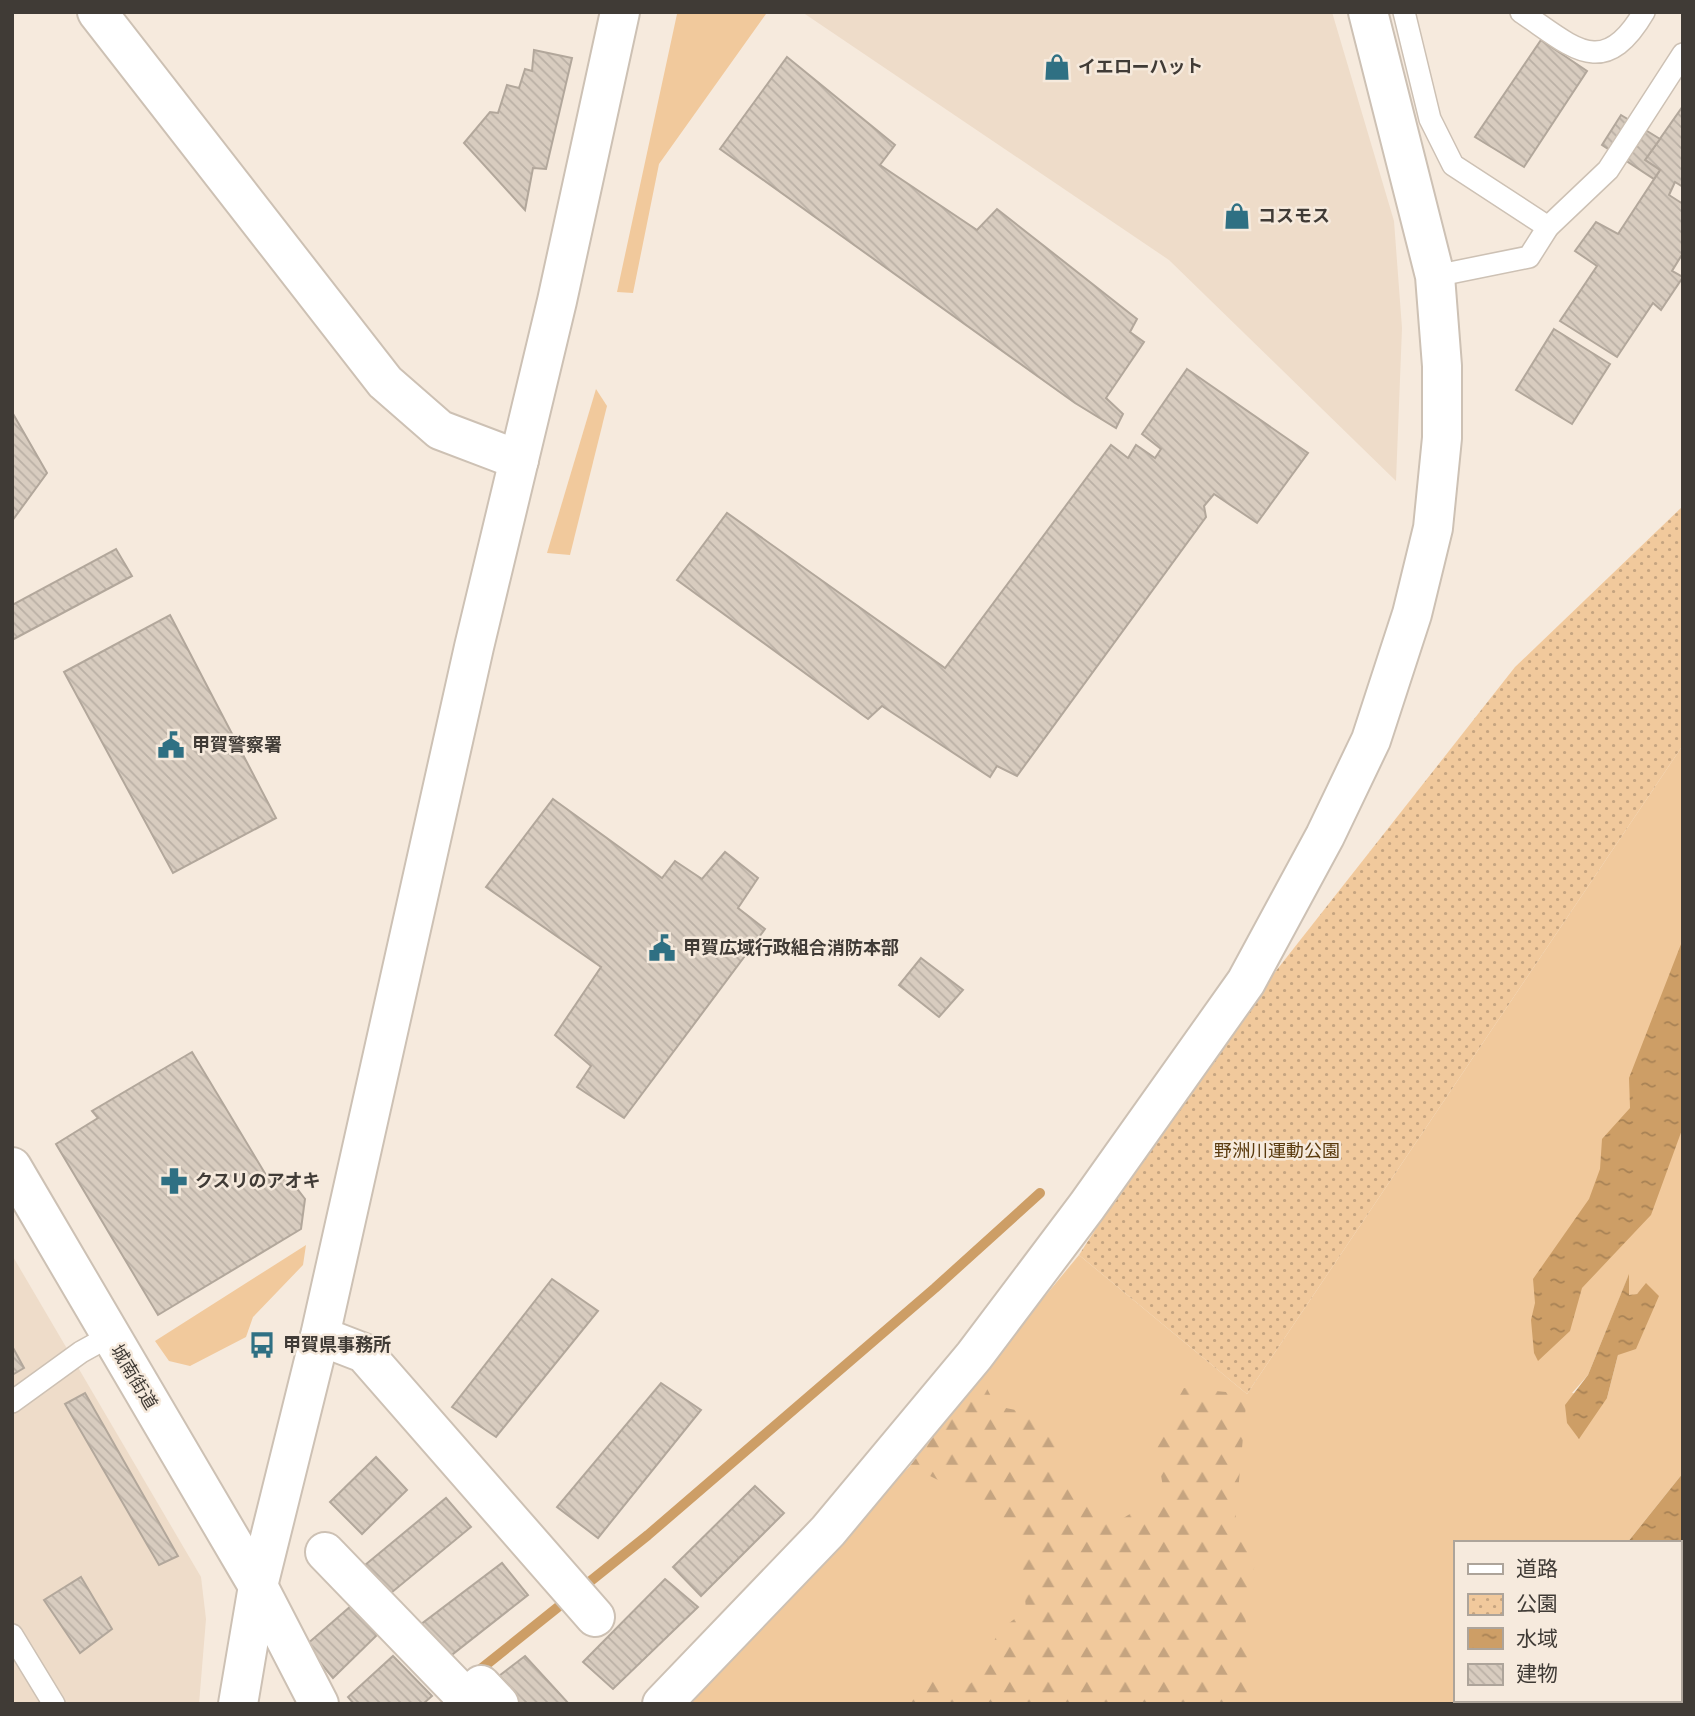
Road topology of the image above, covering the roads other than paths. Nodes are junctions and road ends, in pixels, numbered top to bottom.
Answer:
1 (97, 12) edge
2 (620, 12) edge
3 (1368, 12) edge
4 (1404, 12) edge
5 (1521, 12) edge
6 (1644, 12) edge
7 (1683, 54) edge
8 (1548, 227) junction
9 (1435, 276) junction
10 (519, 460) junction
11 (12, 1167) edge
12 (110, 1336) junction
13 (320, 1336) junction
14 (12, 1402) edge
15 (325, 1552) dead end
16 (258, 1586) junction
17 (583, 1603) dead end
18 (12, 1635) edge
19 (469, 1697) edge
20 (54, 1704) edge
21 (238, 1704) edge
22 (319, 1704) edge
23 (662, 1704) edge

1 - 10 street
2 - 10 street
3 - 9 street
4 - 8 lane
5 - 6 lane
7 - 8 lane
8 - 9 lane
9 - 23 street
10 - 13 street
11 - 12 street, 城南街道
12 - 14 lane
12 - 16 street, 城南街道
13 - 16 street
13 - 17 street
15 - 19 street
16 - 21 street
16 - 22 street, 城南街道
18 - 20 lane

